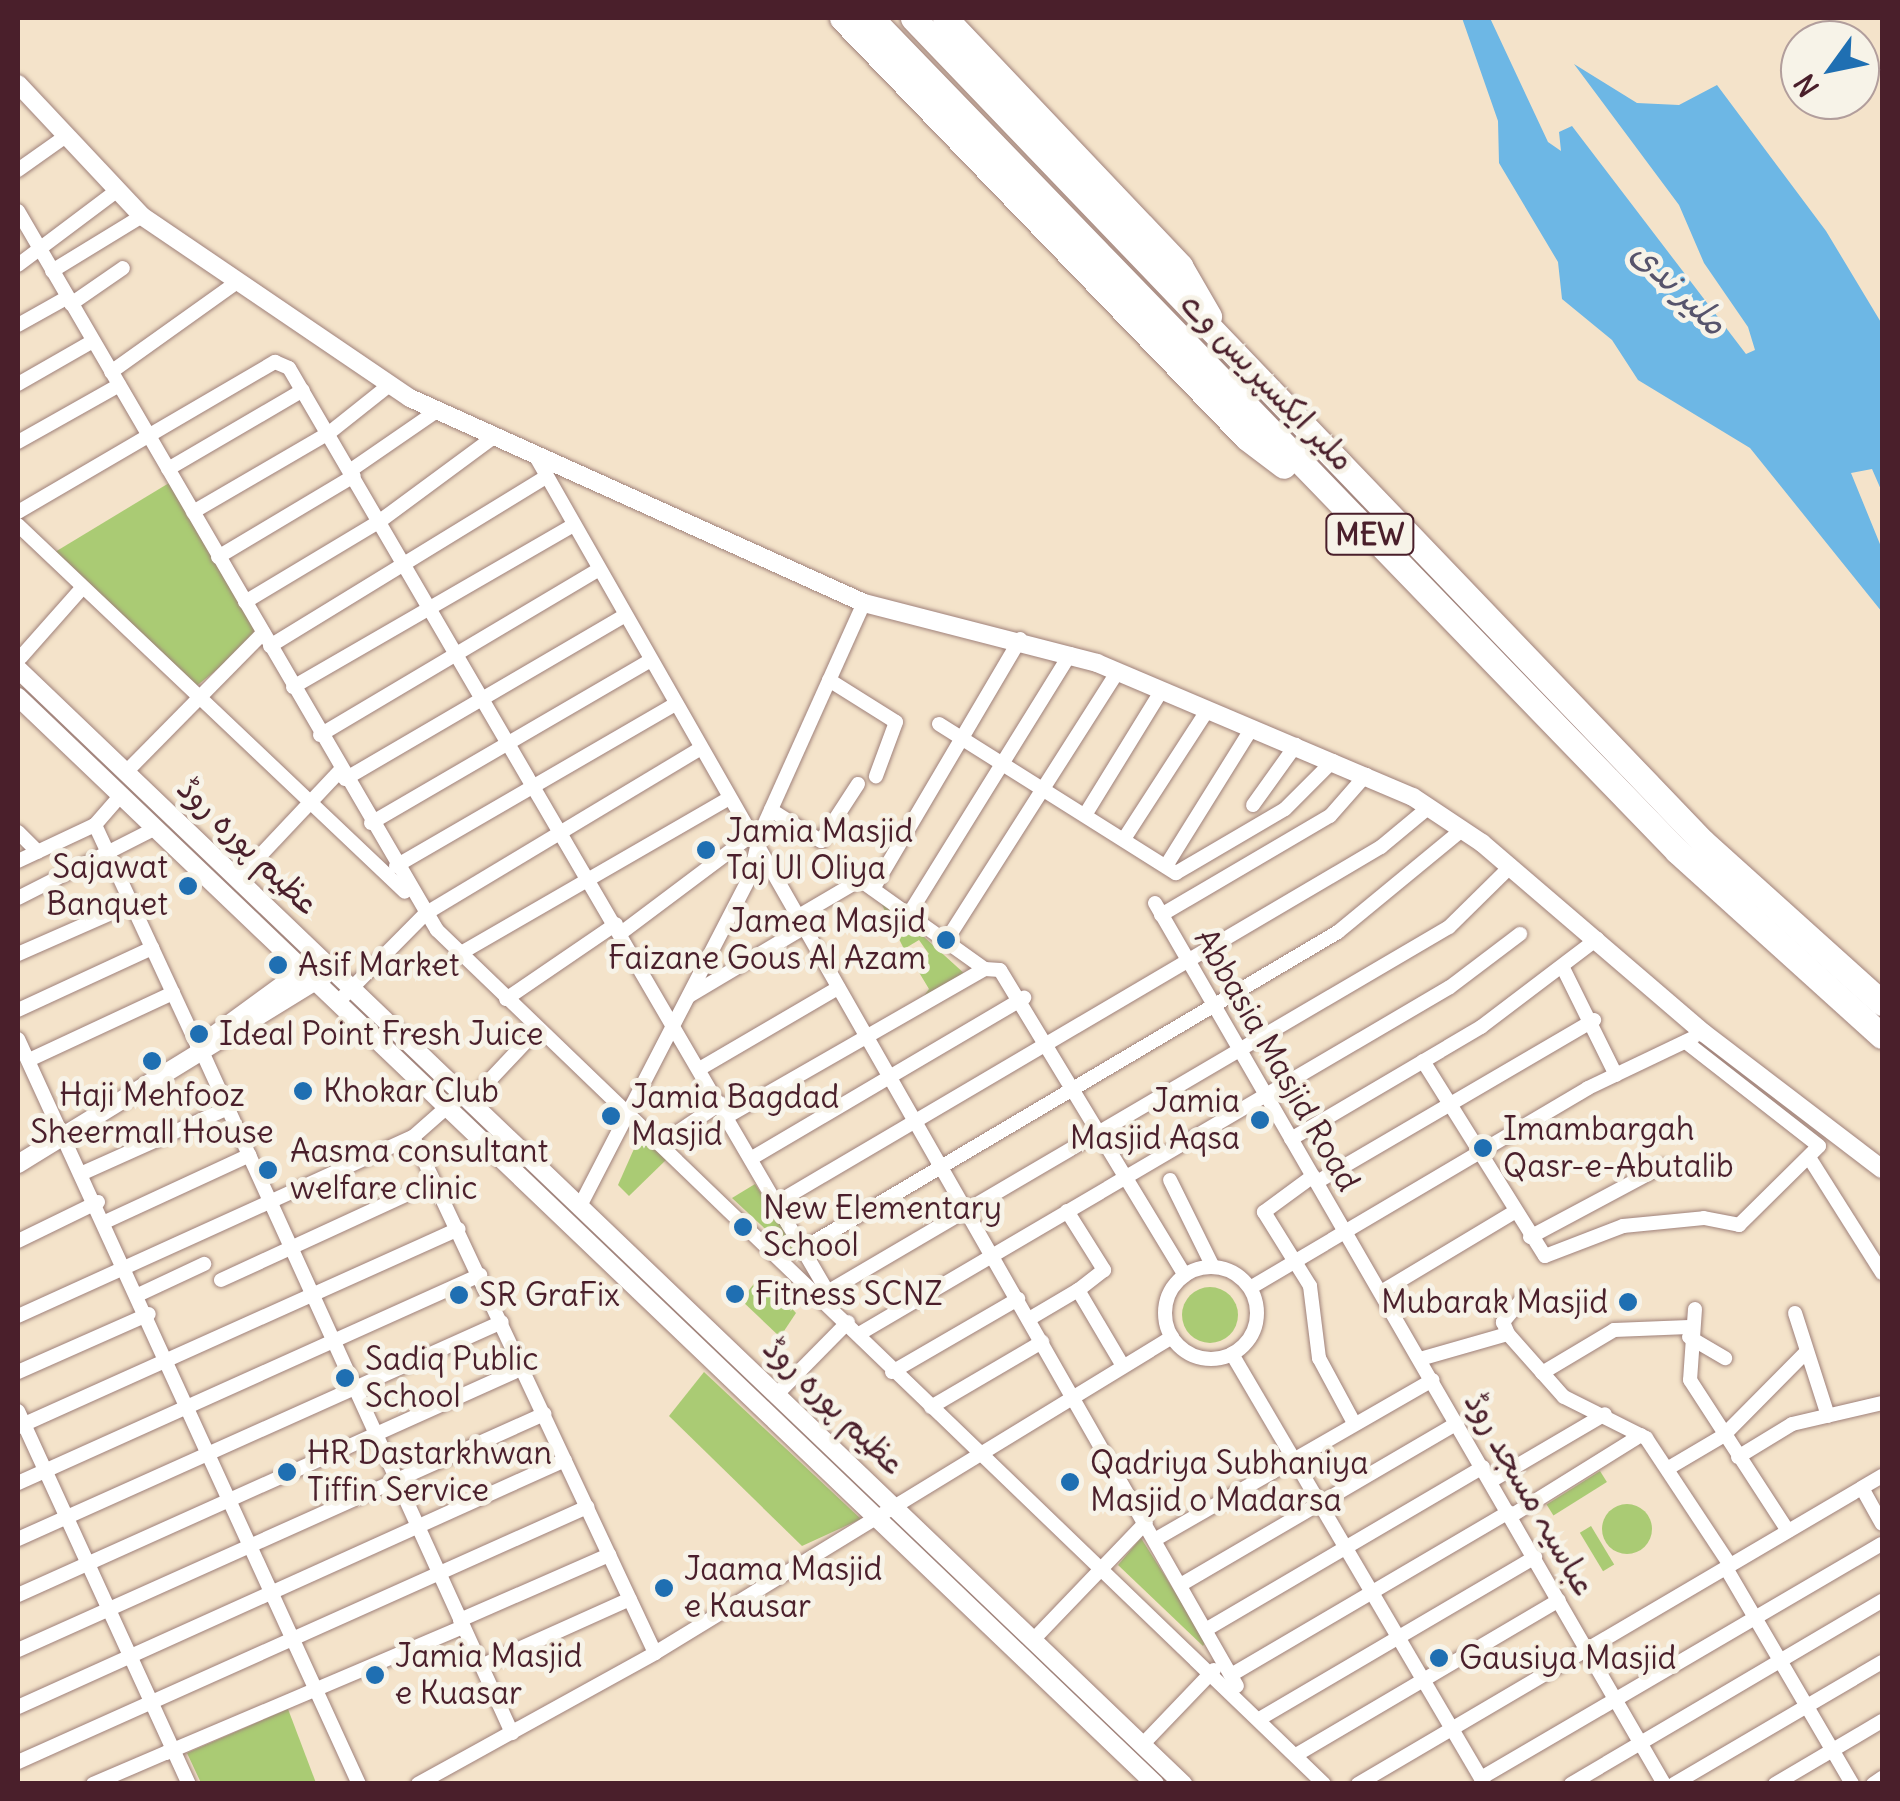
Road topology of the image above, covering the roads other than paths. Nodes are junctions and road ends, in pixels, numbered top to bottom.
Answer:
1 (842, 18) edge
2 (871, 18) edge
3 (913, 18) edge
4 (945, 18) edge
5 (18, 84) edge
6 (66, 136) junction
7 (18, 170) edge
8 (118, 190) junction
9 (18, 211) edge
10 (142, 216) junction
11 (40, 251) junction
12 (18, 265) edge
13 (124, 268) dead end
14 (52, 271) junction
15 (236, 283) junction
16 (70, 300) junction
17 (18, 325) edge
18 (93, 341) junction
19 (1228, 350) junction
20 (115, 379) junction
21 (18, 384) edge
22 (388, 386) junction
23 (303, 390) junction
24 (437, 411) junction
25 (329, 433) junction
26 (148, 435) junction
27 (494, 437) junction
28 (18, 442) edge
29 (535, 455) junction
30 (168, 469) junction
31 (353, 473) junction
32 (546, 477) junction
33 (18, 512) edge
34 (193, 512) junction
35 (1352, 516) junction
36 (380, 521) junction
37 (18, 525) edge
38 (574, 525) junction
39 (218, 556) junction
40 (407, 566) junction
41 (598, 570) junction
42 (82, 588) junction
43 (244, 602) junction
44 (864, 604) junction
45 (432, 608) junction
46 (624, 616) junction
47 (1020, 639) junction
48 (266, 640) junction
49 (458, 652) junction
50 (1070, 654) junction
51 (19, 660) edge
52 (650, 660) junction
53 (1118, 671) junction
54 (830, 680) junction
55 (293, 687) junction
56 (1162, 690) junction
57 (22, 695) edge
58 (482, 695) junction
59 (194, 699) junction
60 (674, 705) junction
61 (1208, 709) junction
62 (940, 724) dead end
63 (1252, 728) junction
64 (320, 736) junction
65 (960, 737) junction
66 (510, 742) junction
67 (1296, 745) junction
68 (700, 750) junction
69 (1333, 761) junction
70 (1003, 764) junction
71 (127, 772) junction
72 (342, 775) junction
73 (876, 776) dead end
74 (1366, 776) junction
75 (858, 784) dead end
76 (535, 785) junction
77 (1044, 788) junction
78 (121, 795) junction
79 (728, 798) junction
80 (306, 803) junction
81 (1252, 804) dead end
82 (1429, 806) junction
83 (771, 810) junction
84 (1085, 814) junction
85 (371, 823) junction
86 (96, 826) junction
87 (156, 828) junction
88 (561, 830) junction
89 (1462, 830) junction
90 (18, 832) edge
91 (1124, 840) junction
92 (754, 842) junction
93 (38, 852) junction
94 (109, 856) junction
95 (18, 861) edge
96 (396, 866) junction
97 (1166, 866) junction
98 (1511, 866) junction
99 (588, 876) junction
100 (239, 878) junction
101 (873, 889) junction
102 (18, 898) edge
103 (132, 904) junction
104 (420, 908) junction
105 (909, 914) junction
106 (800, 922) junction
107 (619, 929) junction
108 (1520, 934) dead end
109 (1597, 939) junction
110 (946, 941) junction
111 (152, 948) junction
112 (18, 954) edge
113 (461, 954) junction
114 (326, 962) junction
115 (1187, 962) junction
116 (986, 968) junction
117 (1564, 970) junction
118 (311, 977) junction
119 (352, 986) junction
120 (838, 988) junction
121 (173, 993) junction
122 (688, 997) junction
123 (1024, 998) junction
124 (506, 999) junction
125 (338, 1002) junction
126 (1882, 1002) edge
127 (1214, 1007) junction
128 (18, 1010) edge
129 (1594, 1020) junction
130 (676, 1024) junction
131 (537, 1030) junction
132 (1704, 1033) junction
133 (867, 1036) junction
134 (1882, 1036) edge
135 (18, 1039) edge
136 (1686, 1042) junction
137 (1051, 1043) junction
138 (1240, 1051) junction
139 (201, 1052) junction
140 (29, 1060) junction
141 (1423, 1061) junction
142 (701, 1068) junction
143 (1616, 1074) junction
144 (890, 1077) junction
145 (1076, 1087) junction
146 (1266, 1095) junction
147 (471, 1100) junction
148 (1448, 1105) junction
149 (446, 1107) junction
150 (228, 1108) junction
151 (725, 1109) junction
152 (633, 1118) junction
153 (916, 1122) junction
154 (66, 1130) junction
155 (1102, 1131) junction
156 (413, 1137) junction
157 (1292, 1139) junction
158 (660, 1144) junction
159 (18, 1152) edge
160 (250, 1155) junction
161 (752, 1158) junction
162 (1479, 1158) junction
163 (1810, 1159) junction
164 (18, 1164) edge
165 (1663, 1166) dead end
166 (942, 1167) junction
167 (1882, 1169) edge
168 (85, 1172) junction
169 (1128, 1176) junction
170 (1315, 1179) junction
171 (1170, 1180) dead end
172 (434, 1182) junction
173 (271, 1201) junction
174 (98, 1202) junction
175 (778, 1202) junction
176 (580, 1206) junction
177 (967, 1210) junction
178 (1067, 1211) junction
179 (1514, 1212) junction
180 (107, 1221) junction
181 (459, 1228) junction
182 (1346, 1233) junction
183 (1530, 1237) junction
184 (18, 1240) edge
185 (291, 1247) junction
186 (804, 1248) junction
187 (993, 1255) junction
188 (1296, 1261) junction
189 (204, 1264) dead end
190 (128, 1266) junction
191 (1213, 1267) junction
192 (1882, 1273) edge
193 (480, 1275) junction
194 (1185, 1275) junction
195 (221, 1280) dead end
196 (1250, 1288) junction
197 (1078, 1290) junction
198 (829, 1291) junction
199 (1381, 1292) junction
200 (140, 1294) junction
201 (312, 1294) junction
202 (1524, 1298) dead end
203 (1018, 1299) junction
204 (836, 1308) junction
205 (1695, 1309) dead end
206 (1796, 1313) dead end
207 (149, 1314) junction
208 (18, 1316) edge
209 (1030, 1320) junction
210 (502, 1322) junction
211 (848, 1322) junction
212 (1689, 1332) junction
213 (858, 1334) junction
214 (1508, 1334) junction
215 (1172, 1337) junction
216 (334, 1341) junction
217 (1042, 1342) junction
218 (1806, 1352) junction
219 (1232, 1354) junction
220 (1420, 1358) junction
221 (1725, 1358) dead end
222 (169, 1360) junction
223 (1123, 1366) junction
224 (523, 1368) junction
225 (18, 1372) edge
226 (892, 1372) junction
227 (1542, 1373) junction
228 (1432, 1380) junction
229 (355, 1388) junction
230 (777, 1394) junction
231 (1073, 1395) junction
232 (1882, 1403) edge
233 (189, 1406) junction
234 (930, 1407) junction
235 (544, 1414) junction
236 (1605, 1414) junction
237 (1828, 1416) junction
238 (19, 1421) edge
239 (1458, 1423) junction
240 (1354, 1424) junction
241 (376, 1435) junction
242 (1642, 1435) junction
243 (1723, 1436) junction
244 (210, 1452) junction
245 (976, 1452) junction
246 (1294, 1457) junction
247 (1738, 1457) junction
248 (565, 1460) junction
249 (1672, 1466) junction
250 (1483, 1467) junction
251 (44, 1471) junction
252 (1882, 1476) edge
253 (397, 1481) junction
254 (1492, 1481) junction
255 (18, 1483) edge
256 (1862, 1488) junction
257 (231, 1499) junction
258 (1320, 1502) junction
259 (895, 1506) junction
260 (587, 1507) junction
261 (1510, 1514) junction
262 (65, 1517) junction
263 (876, 1521) junction
264 (1146, 1522) junction
265 (1882, 1524) edge
266 (418, 1526) junction
267 (1788, 1532) junction
268 (18, 1539) edge
269 (1156, 1539) junction
270 (1882, 1544) edge
271 (252, 1546) junction
272 (1346, 1547) junction
273 (609, 1555) junction
274 (1536, 1557) junction
275 (86, 1564) junction
276 (1102, 1564) junction
277 (1728, 1566) junction
278 (440, 1572) junction
279 (1182, 1584) junction
280 (272, 1592) junction
281 (1374, 1594) junction
282 (18, 1595) edge
283 (630, 1599) junction
284 (1559, 1600) junction
285 (1882, 1601) edge
286 (108, 1610) junction
287 (1755, 1618) junction
288 (462, 1623) junction
289 (1207, 1629) junction
290 (1399, 1638) junction
291 (294, 1640) junction
292 (1034, 1640) junction
293 (1586, 1648) junction
294 (18, 1650) edge
295 (656, 1653) junction
296 (128, 1658) junction
297 (1780, 1660) junction
298 (1882, 1662) edge
299 (481, 1666) junction
300 (1214, 1670) junction
301 (1231, 1675) junction
302 (1424, 1680) junction
303 (317, 1691) junction
304 (1616, 1699) junction
305 (1245, 1700) junction
306 (148, 1704) junction
307 (1807, 1706) junction
308 (18, 1707) edge
309 (1261, 1718) junction
310 (1882, 1721) edge
311 (1452, 1728) junction
312 (512, 1733) junction
313 (1640, 1742) junction
314 (1142, 1744) junction
315 (1832, 1750) junction
316 (171, 1752) junction
317 (1296, 1755) junction
318 (18, 1762) edge
319 (443, 1778) edge
320 (1882, 1778) edge
321 (1482, 1781) edge
322 (92, 1784) edge
323 (189, 1784) edge
324 (359, 1784) edge
325 (418, 1784) edge
326 (1155, 1784) edge
327 (1182, 1784) edge
328 (1324, 1784) edge
329 (1358, 1784) edge
330 (1570, 1784) edge
331 (1664, 1784) edge
332 (1674, 1784) edge
333 (1775, 1784) edge
334 (1852, 1784) edge
335 (1873, 1784) edge

1 - 35 highway
2 - 35 highway, ملیر ایکسپریس وے / MEW
3 - 19 highway, ملیر ایکسپریس وے / MEW
4 - 19 highway
5 - 6 main road
6 - 7 street
6 - 8 main road
8 - 10 main road
8 - 11 street
9 - 11 street
10 - 14 street
10 - 15 main road
11 - 12 street
11 - 14 street
13 - 16 street
14 - 16 street
15 - 20 street
15 - 22 main road
16 - 17 street
16 - 18 street
18 - 20 street
18 - 21 street
19 - 126 highway, ملیر ایکسپریس وے / MEW
20 - 26 street
20 - 28 street
22 - 24 main road
22 - 25 street
23 - 25 street
23 - 26 street
23 - 30 street
24 - 27 main road
24 - 31 street
25 - 31 street
25 - 34 street
26 - 30 street
26 - 33 street
27 - 29 main road
27 - 36 street
29 - 32 street
29 - 44 main road
30 - 34 street
31 - 36 street
31 - 39 street
32 - 38 street
32 - 40 street
34 - 39 street
35 - 134 highway, ملیر ایکسپریس وے / MEW
36 - 40 street
36 - 43 street
37 - 42 street
38 - 41 street
38 - 45 street
39 - 43 street
40 - 45 street
40 - 48 street
41 - 46 street
41 - 49 street
42 - 51 street
42 - 59 street
43 - 48 street
44 - 47 main road
44 - 54 street
45 - 49 street
45 - 55 street
46 - 52 street
46 - 58 street
47 - 50 main road
47 - 65 street
48 - 55 street
48 - 59 street
49 - 58 street
49 - 64 street
50 - 53 main road
50 - 70 street
51 - 57 main road, عظیم پورہ روڈ
52 - 60 street
52 - 66 street
53 - 56 main road
53 - 77 street
54 - 73 street
54 - 83 street
55 - 64 street
56 - 61 main road
56 - 84 street
57 - 71 main road, عظیم پورہ روڈ
57 - 78 main road, عظیم پورہ روڈ
58 - 66 street
58 - 72 street
59 - 71 street
59 - 80 street
60 - 68 street
60 - 76 street
61 - 63 main road
61 - 91 street
62 - 65 street
63 - 67 main road
63 - 97 street
64 - 72 street
65 - 70 street
65 - 101 street
66 - 76 street
66 - 85 street
67 - 69 main road
67 - 81 street
68 - 79 street
68 - 88 street
69 - 74 main road
69 - 97 street
70 - 77 street
70 - 105 street
71 - 100 main road, عظیم پورہ روڈ
72 - 80 street
72 - 85 street
74 - 82 main road
74 - 115 street, Abbasia Masjid Road
75 - 83 street
76 - 88 street
76 - 96 street
77 - 84 street
77 - 110 street
78 - 86 street
78 - 87 main road, عظیم پورہ روڈ
79 - 92 street
79 - 99 street
80 - 100 street
80 - 104 street
82 - 89 main road
82 - 115 street
83 - 92 street
84 - 91 street
85 - 96 street
86 - 93 street
86 - 94 street
87 - 94 street
87 - 118 main road, عظیم پورہ روڈ
88 - 99 street
88 - 104 street
89 - 98 main road
89 - 127 street
90 - 93 street
91 - 97 street
92 - 106 street
92 - 107 street
92 - 122 street
93 - 95 street
94 - 102 street
94 - 103 street
96 - 104 street
98 - 109 main road
98 - 138 street
99 - 107 street
99 - 113 street
100 - 114 main road, عظیم پورہ روڈ
101 - 105 street
101 - 106 street
103 - 111 street
103 - 112 street
104 - 113 street
104 - 119 street
105 - 110 street
106 - 120 street
106 - 122 street
107 - 124 street
107 - 130 street
108 - 146 street
109 - 117 street
109 - 132 main road
110 - 116 street
111 - 121 street
111 - 128 street
113 - 124 street
114 - 118 main road
114 - 119 main road, عظیم پورہ روڈ
115 - 127 street, Abbasia Masjid Road
115 - 137 street
116 - 123 street
116 - 133 street
117 - 129 street
117 - 141 street
118 - 125 main road, عظیم پورہ روڈ
118 - 139 main road
119 - 125 street
119 - 147 main road, عظیم پورہ روڈ
120 - 133 street
120 - 142 street
121 - 139 street
121 - 140 street
122 - 130 street
123 - 137 street
123 - 144 street
124 - 131 street
125 - 149 main road, عظیم پورہ روڈ
127 - 138 street, Abbasia Masjid Road
127 - 145 street
129 - 143 street
129 - 148 street
130 - 142 street
130 - 152 street
131 - 147 street
131 - 152 street
132 - 136 street
132 - 167 main road
133 - 144 street
133 - 151 street
135 - 140 street
136 - 143 street
136 - 163 street
137 - 145 street
137 - 153 street
138 - 146 street, Abbasia Masjid Road
138 - 155 street
139 - 150 street
139 - 154 main road
140 - 154 street
141 - 148 street
141 - 157 street
142 - 151 street
143 - 162 street
144 - 153 street
144 - 161 street
145 - 155 street
145 - 166 street
146 - 157 street, Abbasia Masjid Road
146 - 169 street
147 - 176 main road, عظیم پورہ روڈ
148 - 162 street
148 - 170 street
149 - 156 street
149 - 263 main road, عظیم پورہ روڈ
150 - 160 street
150 - 168 street
151 - 158 street
151 - 161 street
152 - 158 street
152 - 176 street
153 - 166 street
153 - 175 street
154 - 159 main road
154 - 164 main road
154 - 168 street
155 - 169 street
155 - 177 street
156 - 172 street
156 - 173 street
157 - 170 street, Abbasia Masjid Road
158 - 204 street
160 - 173 street
160 - 180 street
161 - 175 street
162 - 179 street
162 - 182 street
163 - 183 street
163 - 192 street
165 - 183 street
166 - 177 street
166 - 186 street
168 - 174 street
169 - 178 street
169 - 194 street
170 - 182 street, Abbasia Masjid Road
170 - 188 street
171 - 191 street
172 - 181 street
172 - 185 street
173 - 185 street
173 - 190 street
174 - 180 street
174 - 184 street
175 - 186 street
176 - 230 main road, عظیم پورہ روڈ
177 - 187 street
177 - 198 street
178 - 187 street
178 - 197 street
179 - 183 street
179 - 199 street
180 - 190 street
181 - 193 street
181 - 201 street
182 - 188 street
182 - 199 street, عباسیہ مسجد روڈ
185 - 195 street
185 - 201 street
186 - 198 street
187 - 203 street
187 - 213 street
188 - 196 street
188 - 240 street
189 - 200 street
190 - 200 street
190 - 208 street
191 - 194 street
191 - 196 street
193 - 210 street
193 - 216 street
194 - 215 street
196 - 219 street
197 - 209 street
197 - 223 street
198 - 204 street
199 - 220 street, عباسیہ مسجد روڈ
200 - 207 street
201 - 216 street
201 - 222 street
202 - 214 street
203 - 209 street
203 - 226 street
204 - 211 street
205 - 212 street
206 - 218 street
207 - 222 street
207 - 225 street
209 - 217 street
210 - 224 street
210 - 229 street
211 - 213 street
211 - 230 street
212 - 221 street
212 - 227 street
212 - 243 street
213 - 226 street
214 - 220 street
214 - 227 street
215 - 219 street
215 - 223 street
216 - 229 street
216 - 233 street
217 - 231 street
217 - 234 street
218 - 237 street
218 - 243 street
219 - 246 street
220 - 228 street, عباسیہ مسجد روڈ
222 - 233 street
222 - 238 street
223 - 231 street
224 - 235 street
224 - 241 street
226 - 234 street
227 - 236 street
228 - 239 street, عباسیہ مسجد روڈ
228 - 240 street
229 - 241 street
229 - 244 street
230 - 259 main road, عظیم پورہ روڈ
231 - 245 street
231 - 264 street
232 - 237 street
233 - 244 street
233 - 251 street
234 - 245 street
235 - 248 street
235 - 253 street
236 - 242 street
236 - 254 street
237 - 247 street
238 - 251 street
239 - 250 street, عباسیہ مسجد روڈ
239 - 258 street
240 - 246 street
241 - 253 street
241 - 257 street
242 - 249 street
242 - 261 street
243 - 247 street
243 - 249 street
244 - 257 street
244 - 262 street
245 - 259 street
245 - 276 street
246 - 258 street
246 - 269 street
247 - 267 street
248 - 260 street
248 - 266 street
249 - 277 street
250 - 254 street, عباسیہ مسجد روڈ
250 - 272 street
251 - 255 street
251 - 262 street
252 - 256 street
253 - 266 street
253 - 271 street
254 - 261 street, عباسیہ مسجد روڈ
256 - 265 street
256 - 267 street
257 - 271 street
257 - 275 street
258 - 272 street
258 - 279 street
259 - 263 street
259 - 292 main road, عظیم پورہ روڈ
260 - 273 street
260 - 278 street
261 - 274 street, عباسیہ مسجد روڈ
261 - 281 street
262 - 268 street
262 - 275 street
263 - 295 street
263 - 326 main road, عظیم پورہ روڈ
264 - 269 street
264 - 276 street
266 - 278 street
266 - 280 street
267 - 277 street
269 - 279 street
270 - 287 street
271 - 280 street
271 - 286 street
272 - 281 street
272 - 289 street
273 - 283 street
273 - 288 street
274 - 284 street, عباسیہ مسجد روڈ
274 - 290 street
275 - 282 street
275 - 286 street
276 - 292 street
276 - 300 street
277 - 287 street
277 - 293 street
278 - 288 street
278 - 291 street
279 - 289 street
280 - 291 street
280 - 296 street
281 - 290 street
281 - 301 street
283 - 295 street
283 - 299 street
284 - 293 street, عباسیہ مسجد روڈ
284 - 302 street
285 - 297 street
286 - 294 street
286 - 296 street
287 - 297 street
287 - 304 street
288 - 299 street
288 - 303 street
289 - 301 street
290 - 302 street
290 - 309 street
291 - 303 street
291 - 306 street
292 - 314 main road, عظیم پورہ روڈ
293 - 304 street, عباسیہ مسجد روڈ
293 - 311 street
295 - 312 street
296 - 306 street
296 - 308 street
297 - 307 street
297 - 313 street
298 - 307 street
299 - 312 street
300 - 305 street
300 - 314 street
301 - 305 street
302 - 311 street
302 - 317 street
303 - 316 street
303 - 324 street
304 - 313 street, عباسیہ مسجد روڈ
304 - 321 street
305 - 309 street
306 - 316 street
306 - 318 street
307 - 315 street
307 - 332 street
309 - 317 street
310 - 315 street
311 - 321 street
311 - 329 street
312 - 319 street
313 - 330 street
313 - 331 street, عباسیہ مسجد روڈ
314 - 327 main road, عظیم پورہ روڈ
315 - 333 street
315 - 334 street
316 - 322 street
316 - 323 street
317 - 328 street
319 - 325 street
320 - 335 street

